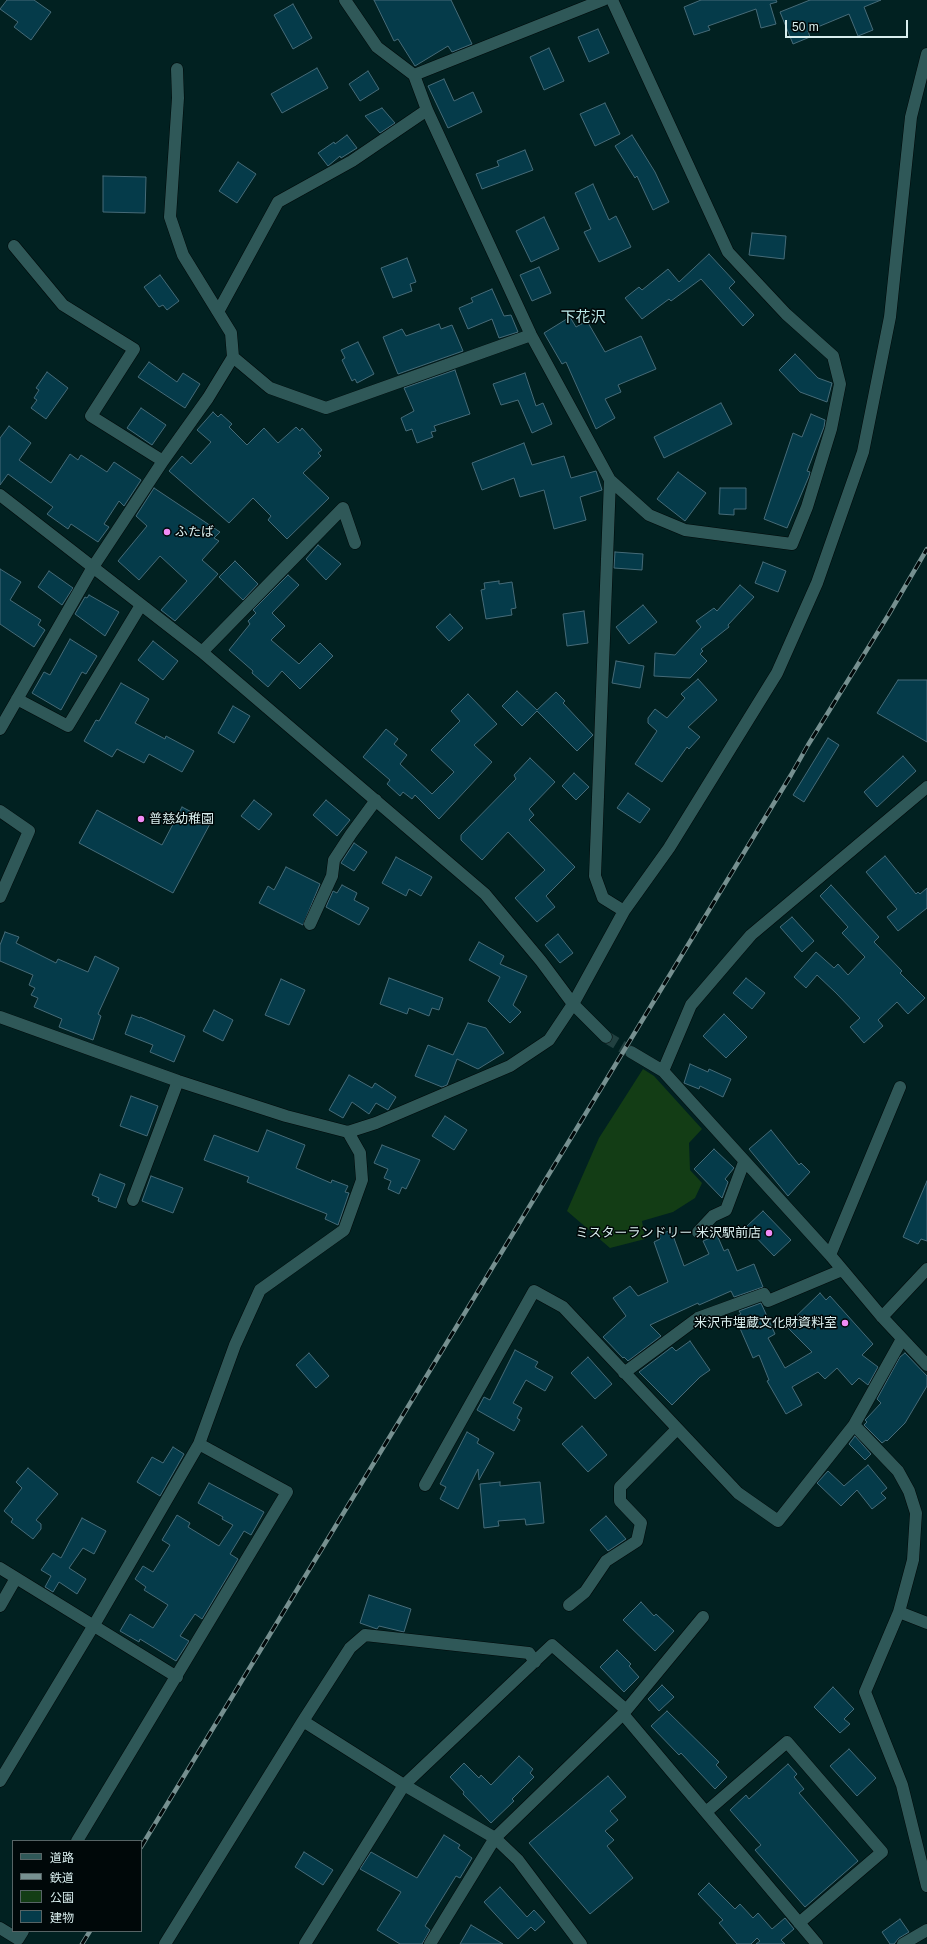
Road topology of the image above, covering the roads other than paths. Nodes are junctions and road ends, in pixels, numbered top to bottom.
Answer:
1 (345, 0) edge
2 (602, 0) edge
3 (612, 0) edge
4 (927, 54) edge
5 (177, 69) dead end
6 (414, 75) junction
7 (427, 110) junction
8 (14, 246) dead end
9 (218, 312) junction
10 (531, 335) junction
11 (233, 357) junction
12 (163, 461) junction
13 (610, 480) junction
14 (0, 495) edge
15 (355, 543) dead end
16 (93, 567) junction
17 (141, 605) junction
18 (202, 652) junction
19 (18, 699) junction
20 (0, 729) edge
21 (927, 787) edge
22 (376, 800) junction
23 (0, 812) edge
24 (0, 897) edge
25 (624, 911) junction
26 (310, 924) dead end
27 (573, 1004) junction
28 (0, 1017) edge
29 (606, 1037) tunnel mouth
30 (631, 1052) tunnel mouth
31 (663, 1071) junction
32 (178, 1081) junction
33 (900, 1087) dead end
34 (348, 1132) junction
35 (744, 1162) junction
36 (132, 1200) dead end
37 (698, 1232) dead end
38 (830, 1254) junction
39 (927, 1269) edge
40 (842, 1270) junction
41 (882, 1318) junction
42 (902, 1339) junction
43 (927, 1365) edge
44 (624, 1373) junction
45 (854, 1424) junction
46 (678, 1429) junction
47 (199, 1444) junction
48 (425, 1485) dead end
49 (0, 1568) edge
50 (16, 1578) junction
51 (569, 1605) dead end
52 (0, 1606) edge
53 (899, 1612) junction
54 (703, 1617) dead end
55 (927, 1623) edge
56 (94, 1625) junction
57 (535, 1662) junction
58 (177, 1677) junction
59 (624, 1711) junction
60 (303, 1721) junction
61 (0, 1781) edge
62 (404, 1785) junction
63 (706, 1812) junction
64 (495, 1838) junction
65 (78, 1840) edge
66 (927, 1886) edge
67 (799, 1923) junction
68 (0, 1928) edge
69 (927, 1930) edge
70 (22, 1932) edge
71 (166, 1944) edge
72 (305, 1944) edge
73 (430, 1944) edge
74 (582, 1944) edge
75 (817, 1944) edge
76 (903, 1944) edge

1 - 6 street
2 - 6 street
3 - 13 street
4 - 25 street
5 - 9 street
6 - 7 street
7 - 9 street
7 - 10 street
8 - 12 street
9 - 11 street
10 - 11 street
10 - 13 street
11 - 12 street
12 - 16 street
13 - 25 street
14 - 16 street
15 - 18 street
16 - 17 street
16 - 19 street
17 - 18 street
17 - 19 street
18 - 22 street
19 - 20 street
21 - 31 street
22 - 26 street
22 - 27 street
23 - 24 street
25 - 27 street
27 - 29 street
27 - 34 street
28 - 32 street
30 - 31 street
31 - 35 street
32 - 34 street
32 - 36 street
33 - 38 street
34 - 47 street
35 - 37 street
35 - 38 street
38 - 40 street
39 - 41 street
40 - 41 street
40 - 44 street
41 - 42 street
42 - 43 street
42 - 45 street
44 - 46 street
44 - 48 street
45 - 46 street
45 - 53 street
46 - 51 street
47 - 56 street
47 - 58 street
49 - 50 street
50 - 52 street
50 - 56 street
53 - 55 street
53 - 66 street
54 - 59 street
56 - 58 street
56 - 61 street
57 - 59 street
57 - 60 street
57 - 62 street
58 - 65 street
59 - 63 street
59 - 64 street
60 - 62 street
60 - 71 street
62 - 64 street
62 - 72 street
63 - 67 street
63 - 67 street
64 - 73 street
64 - 74 street
67 - 75 street
68 - 70 street
69 - 76 street

